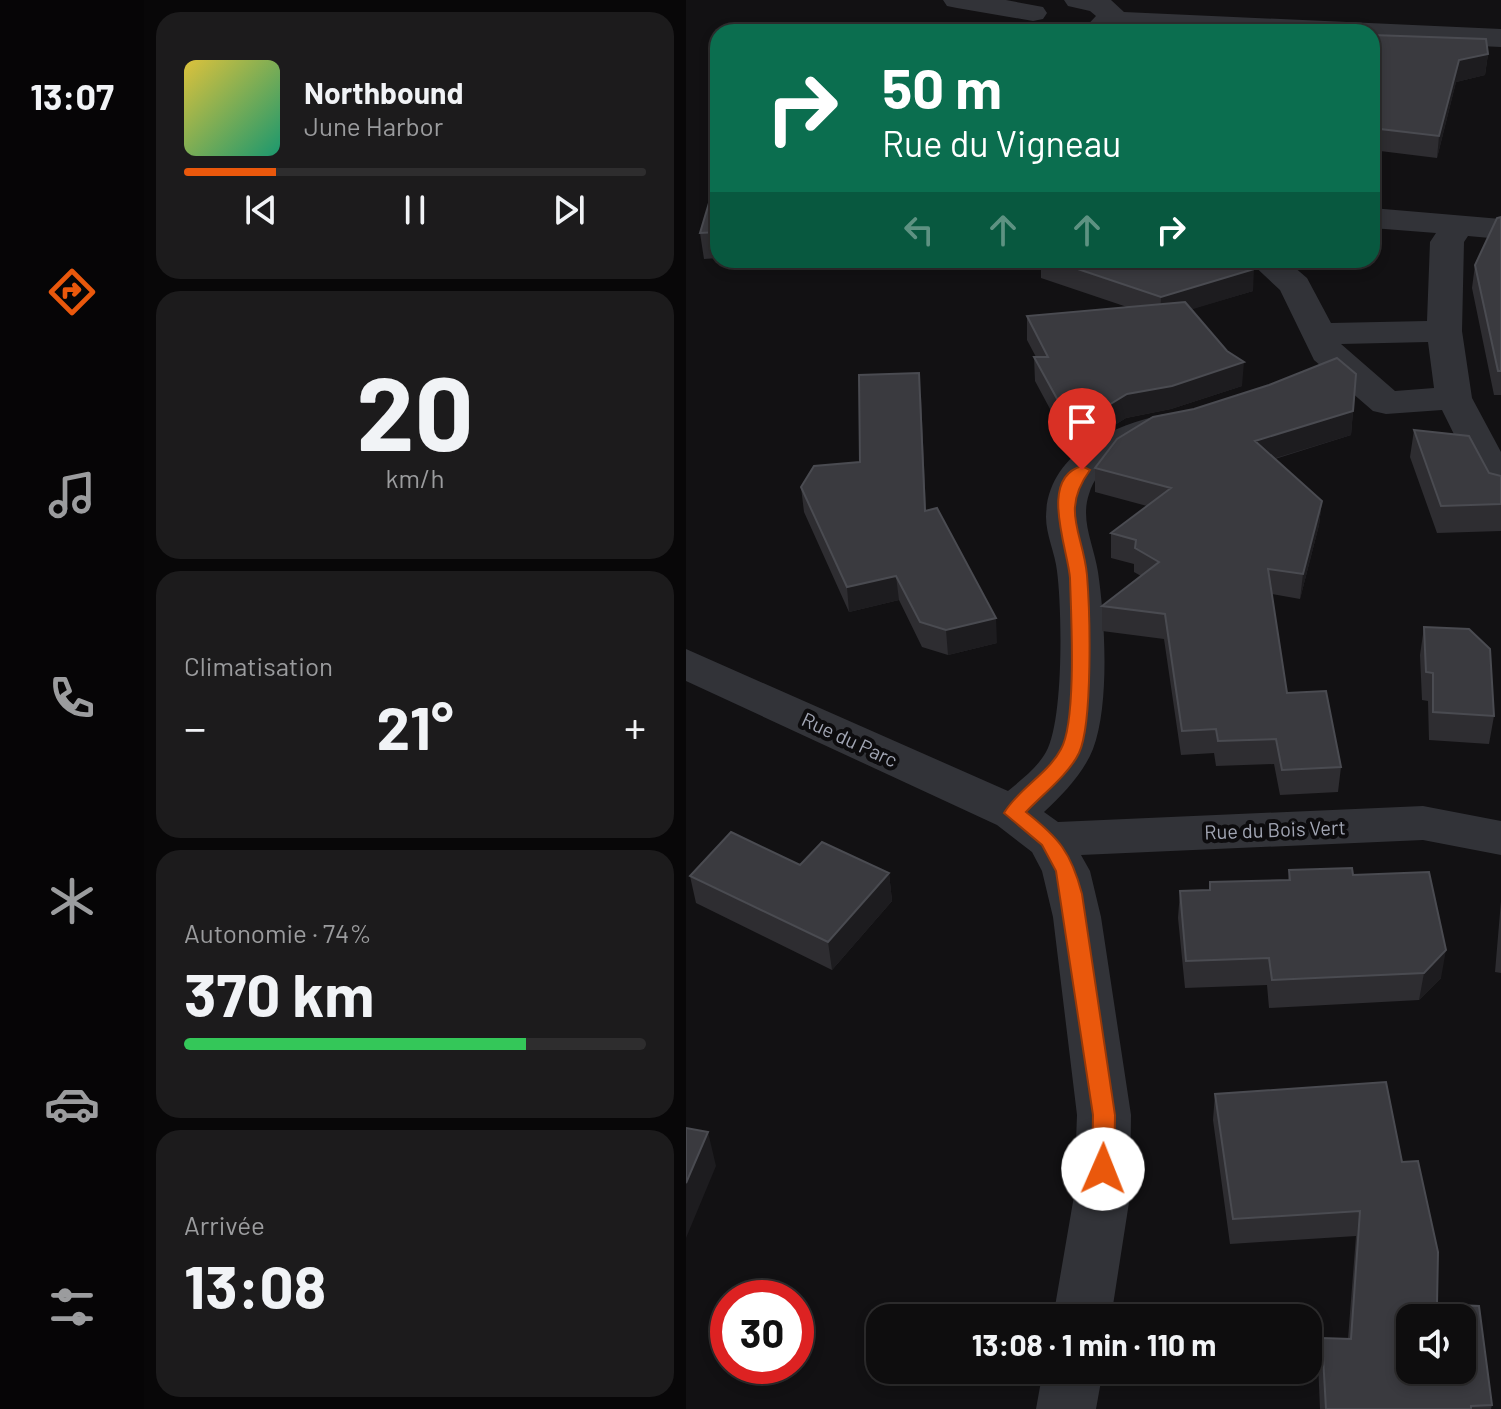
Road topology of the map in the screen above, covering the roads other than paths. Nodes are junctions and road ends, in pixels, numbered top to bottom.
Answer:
1 (957, 0) edge
2 (1081, 0) edge
3 (1041, 22) edge
4 (1103, 24) edge
5 (1380, 32) edge
6 (1501, 38) edge
7 (1380, 219) edge
8 (1459, 226) junction
9 (1501, 229) edge
10 (1275, 268) edge
11 (1444, 331) junction
12 (1328, 348) junction
13 (1296, 380) edge
14 (1454, 398) junction
15 (1209, 413) edge
16 (1501, 489) edge
17 (686, 664) edge
18 (1031, 827) junction
19 (1501, 838) edge
20 (1084, 1304) edge
21 (1070, 1384) edge
22 (1066, 1409) edge

1 - 3 street
2 - 3 street
2 - 4 street
5 - 6 street
7 - 8 street
8 - 9 street
8 - 11 street
10 - 12 street
11 - 12 street
11 - 14 street
12 - 13 street
12 - 14 street
14 - 16 street
15 - 18 street
17 - 18 street, Rue du Parc
18 - 19 street, Rue du Bois Vert
18 - 20 street
21 - 22 street

